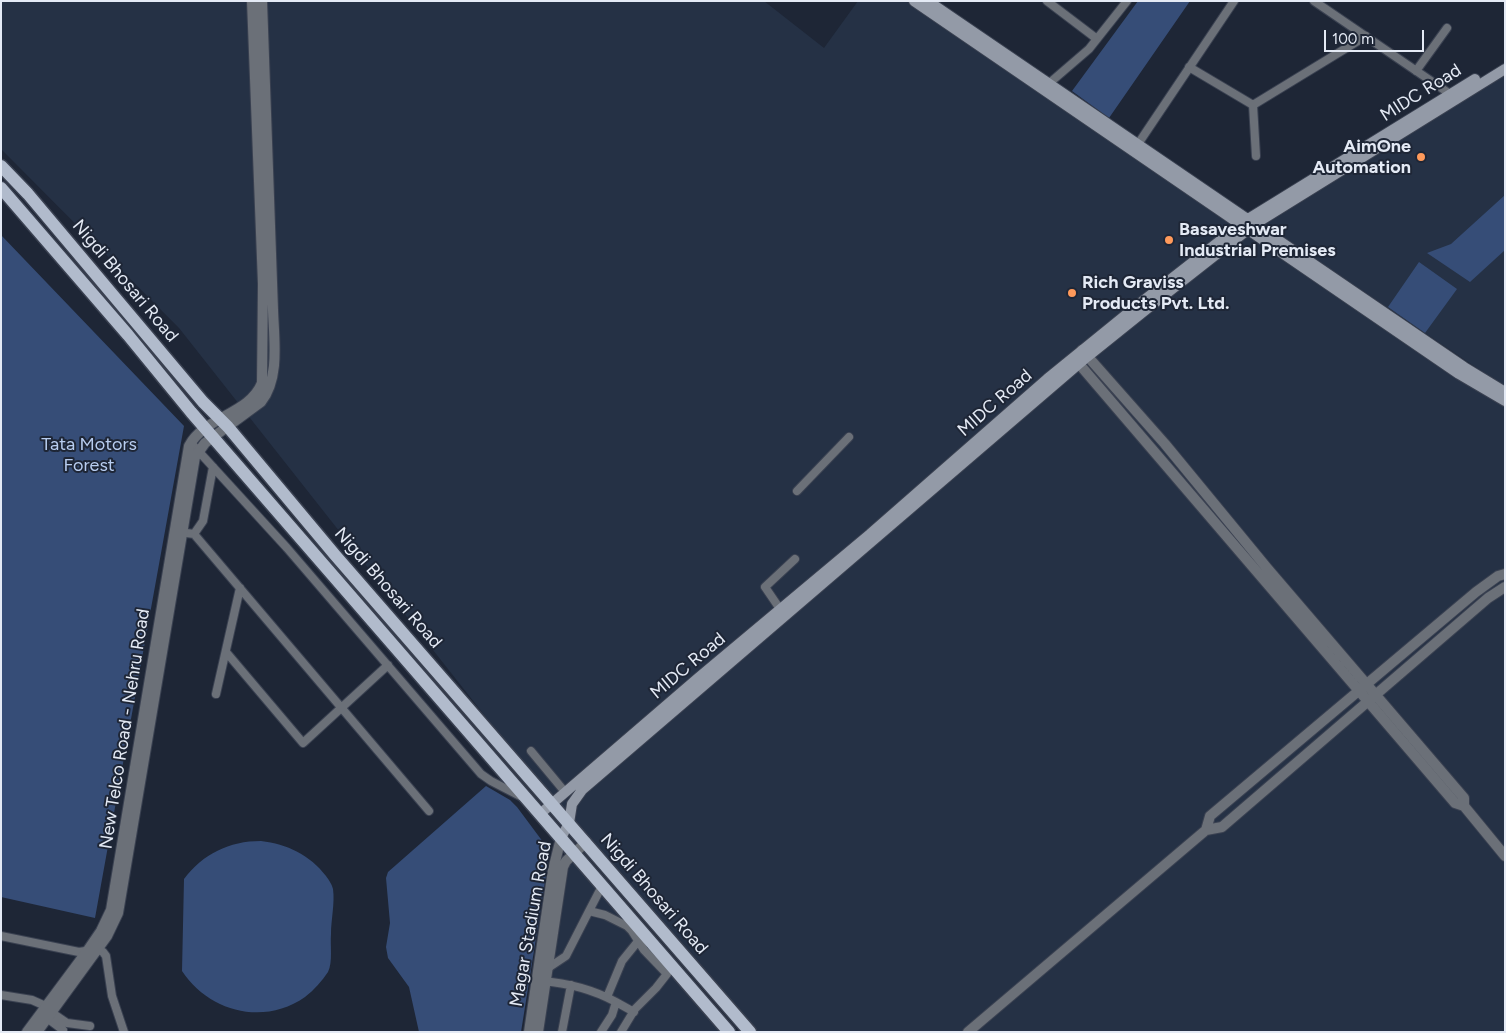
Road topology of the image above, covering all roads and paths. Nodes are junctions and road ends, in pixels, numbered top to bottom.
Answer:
1 (252, 1) edge
2 (262, 1) edge
3 (914, 1) edge
4 (928, 1) edge
5 (1047, 1) edge
6 (1127, 1) edge
7 (1234, 1) edge
8 (1314, 1) edge
9 (1447, 28) dead end
10 (1366, 36) junction
11 (1097, 39) junction
12 (1505, 61) edge
13 (1189, 67) junction
14 (1505, 69) edge
15 (1416, 71) junction
16 (1046, 86) junction
17 (1454, 96) junction
18 (1254, 105) junction
19 (1135, 147) junction
20 (1256, 156) dead end
21 (1, 166) edge
22 (1, 188) edge
23 (1248, 224) junction
24 (1080, 357) junction
25 (1505, 392) edge
26 (1505, 401) edge
27 (223, 423) junction
28 (209, 432) junction
29 (849, 437) dead end
30 (195, 446) junction
31 (213, 467) junction
32 (797, 490) dead end
33 (178, 532) junction
34 (194, 534) junction
35 (299, 537) junction
36 (287, 548) junction
37 (796, 559) dead end
38 (1505, 574) edge
39 (827, 575) junction
40 (1485, 585) junction
41 (240, 588) junction
42 (1505, 588) edge
43 (1494, 594) junction
44 (780, 609) junction
45 (226, 652) junction
46 (388, 665) junction
47 (1363, 688) junction
48 (216, 694) dead end
49 (1371, 698) junction
50 (341, 708) junction
51 (531, 751) dead end
52 (565, 792) junction
53 (528, 800) junction
54 (552, 804) junction
55 (429, 811) dead end
56 (540, 814) junction
57 (569, 823) junction
58 (1206, 830) junction
59 (561, 838) junction
60 (586, 842) junction
61 (574, 853) junction
62 (1505, 856) edge
63 (602, 886) junction
64 (590, 911) junction
65 (631, 925) junction
66 (1, 936) edge
67 (638, 940) junction
68 (93, 950) junction
69 (548, 968) junction
70 (541, 981) junction
71 (571, 985) junction
72 (1, 995) edge
73 (607, 997) junction
74 (616, 1002) junction
75 (49, 1011) junction
76 (634, 1012) junction
77 (90, 1026) dead end
78 (64, 1028) edge
79 (27, 1032) edge
80 (37, 1032) edge
81 (124, 1032) edge
82 (529, 1032) edge
83 (538, 1032) edge
84 (562, 1032) edge
85 (601, 1032) edge
86 (621, 1032) edge
87 (729, 1032) edge
88 (750, 1032) edge
89 (968, 1032) edge

1 - 27 street
2 - 27 street
3 - 16 main road
4 - 16 main road
5 - 11 street
6 - 11 street
7 - 13 street
8 - 10 street
9 - 15 street
10 - 15 street
10 - 18 street
11 - 16 street
12 - 17 main road, MIDC Road
13 - 18 street
13 - 19 street
14 - 17 main road, MIDC Road
15 - 17 street
16 - 19 main road
17 - 23 main road, MIDC Road
18 - 20 street
19 - 23 main road
21 - 27 main road, Nigdi Bhosari Road
22 - 28 main road, Nigdi Bhosari Road
23 - 24 main road, MIDC Road
23 - 25 main road
23 - 26 main road
24 - 39 main road, MIDC Road
24 - 47 street
27 - 28 street
27 - 54 main road, Nigdi Bhosari Road
28 - 30 street
28 - 35 main road, Nigdi Bhosari Road
29 - 32 street
30 - 31 street
30 - 33 street, New Telco Road - Nehru Road
31 - 34 street
31 - 36 street
33 - 34 street
33 - 68 street, New Telco Road - Nehru Road
34 - 41 street
35 - 36 street
35 - 53 main road, Nigdi Bhosari Road
36 - 46 street
37 - 44 street
38 - 40 street
39 - 44 main road, MIDC Road
39 - 57 main road, Magar Stadium Road
40 - 43 street
40 - 47 street
41 - 45 street
41 - 50 street
42 - 43 street
43 - 49 street
44 - 52 main road, MIDC Road
45 - 48 street
45 - 50 street
46 - 50 street
46 - 53 street
47 - 49 street
47 - 58 street
49 - 58 street
49 - 62 street
50 - 55 street
51 - 52 street
52 - 54 main road, MIDC Road
53 - 56 main road, Nigdi Bhosari Road
54 - 56 main road, MIDC Road
54 - 57 main road, Nigdi Bhosari Road
56 - 59 main road, Nigdi Bhosari Road
57 - 59 main road, Magar Stadium Road
57 - 60 main road, Nigdi Bhosari Road
58 - 89 street
59 - 61 main road, Nigdi Bhosari Road
59 - 70 street, Magar Stadium Road
60 - 61 street, Magar Stadium Road
60 - 88 main road, Nigdi Bhosari Road
61 - 63 main road, Nigdi Bhosari Road
61 - 69 street, Magar Stadium Road
63 - 64 street
63 - 65 main road, Nigdi Bhosari Road
64 - 65 street
64 - 69 street
65 - 67 street
65 - 87 main road, Nigdi Bhosari Road
66 - 68 street
67 - 73 street
67 - 76 street
68 - 75 street, New Telco Road - Nehru Road
68 - 81 street
69 - 70 street, Magar Stadium Road
70 - 71 street
70 - 82 street, Magar Stadium Road
70 - 83 street, Magar Stadium Road
71 - 73 street
71 - 84 street
72 - 75 street
73 - 74 street
74 - 76 street
74 - 85 street
75 - 78 street
75 - 79 street, New Telco Road - Nehru Road
75 - 80 street, New Telco Road - Nehru Road
76 - 86 street
77 - 78 street

